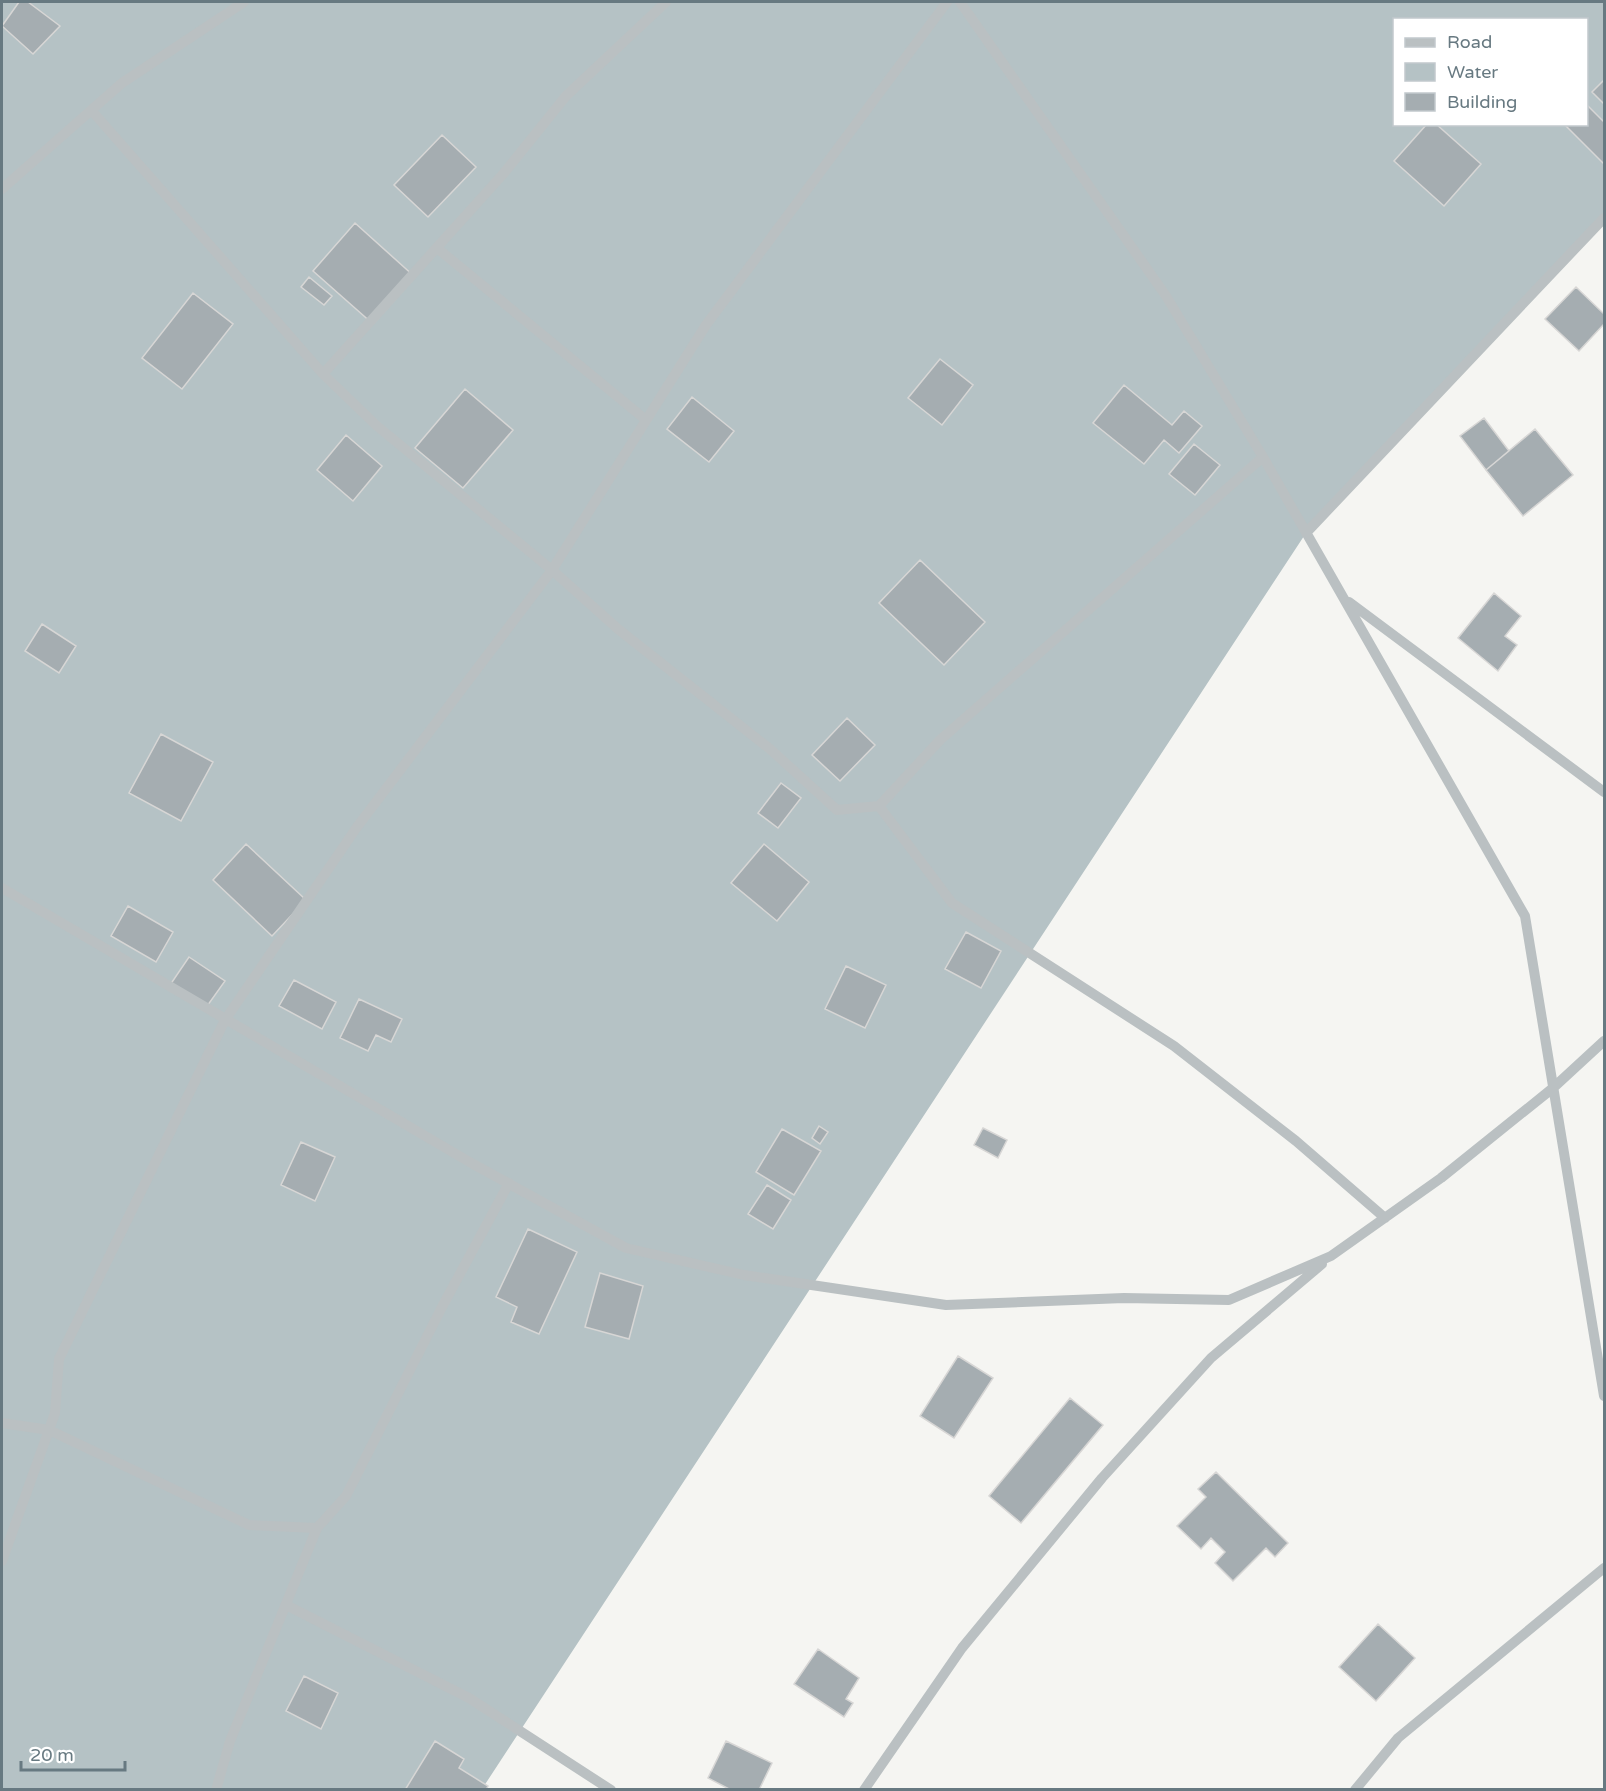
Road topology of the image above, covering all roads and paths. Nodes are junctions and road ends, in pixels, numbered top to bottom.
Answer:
1 (244, 2) edge
2 (666, 2) edge
3 (947, 2) edge
4 (960, 2) edge
5 (92, 111) junction
6 (2, 189) edge
7 (1605, 218) edge
8 (437, 248) junction
9 (323, 374) junction
10 (646, 420) junction
11 (1263, 457) junction
12 (1306, 533) junction
13 (552, 570) junction
14 (1344, 598) junction
15 (1605, 792) edge
16 (879, 806) junction
17 (2, 888) edge
18 (225, 1020) junction
19 (1605, 1041) edge
20 (1553, 1088) junction
21 (509, 1183) junction
22 (1384, 1218) junction
23 (1331, 1256) junction
24 (1605, 1396) edge
25 (2, 1423) edge
26 (49, 1430) junction
27 (317, 1528) junction
28 (2, 1561) edge
29 (1605, 1568) edge
30 (286, 1605) junction
31 (216, 1790) edge
32 (611, 1790) edge
33 (864, 1790) edge
34 (1356, 1790) edge

1 - 5 street
2 - 8 street
3 - 10 street
4 - 11 street
5 - 6 street
5 - 9 street
7 - 12 street
8 - 9 street
8 - 10 street
9 - 13 street
10 - 13 street
11 - 12 street
11 - 16 street
12 - 14 street
13 - 16 street
13 - 18 street
14 - 15 street
14 - 20 street
16 - 22 street
17 - 18 street
18 - 21 street
18 - 26 street
19 - 20 street
20 - 22 street
20 - 24 street
21 - 23 street
21 - 27 street
22 - 23 street
23 - 33 street
25 - 26 street
26 - 27 street
26 - 28 street
27 - 30 street
29 - 34 street
30 - 31 street
30 - 32 street

